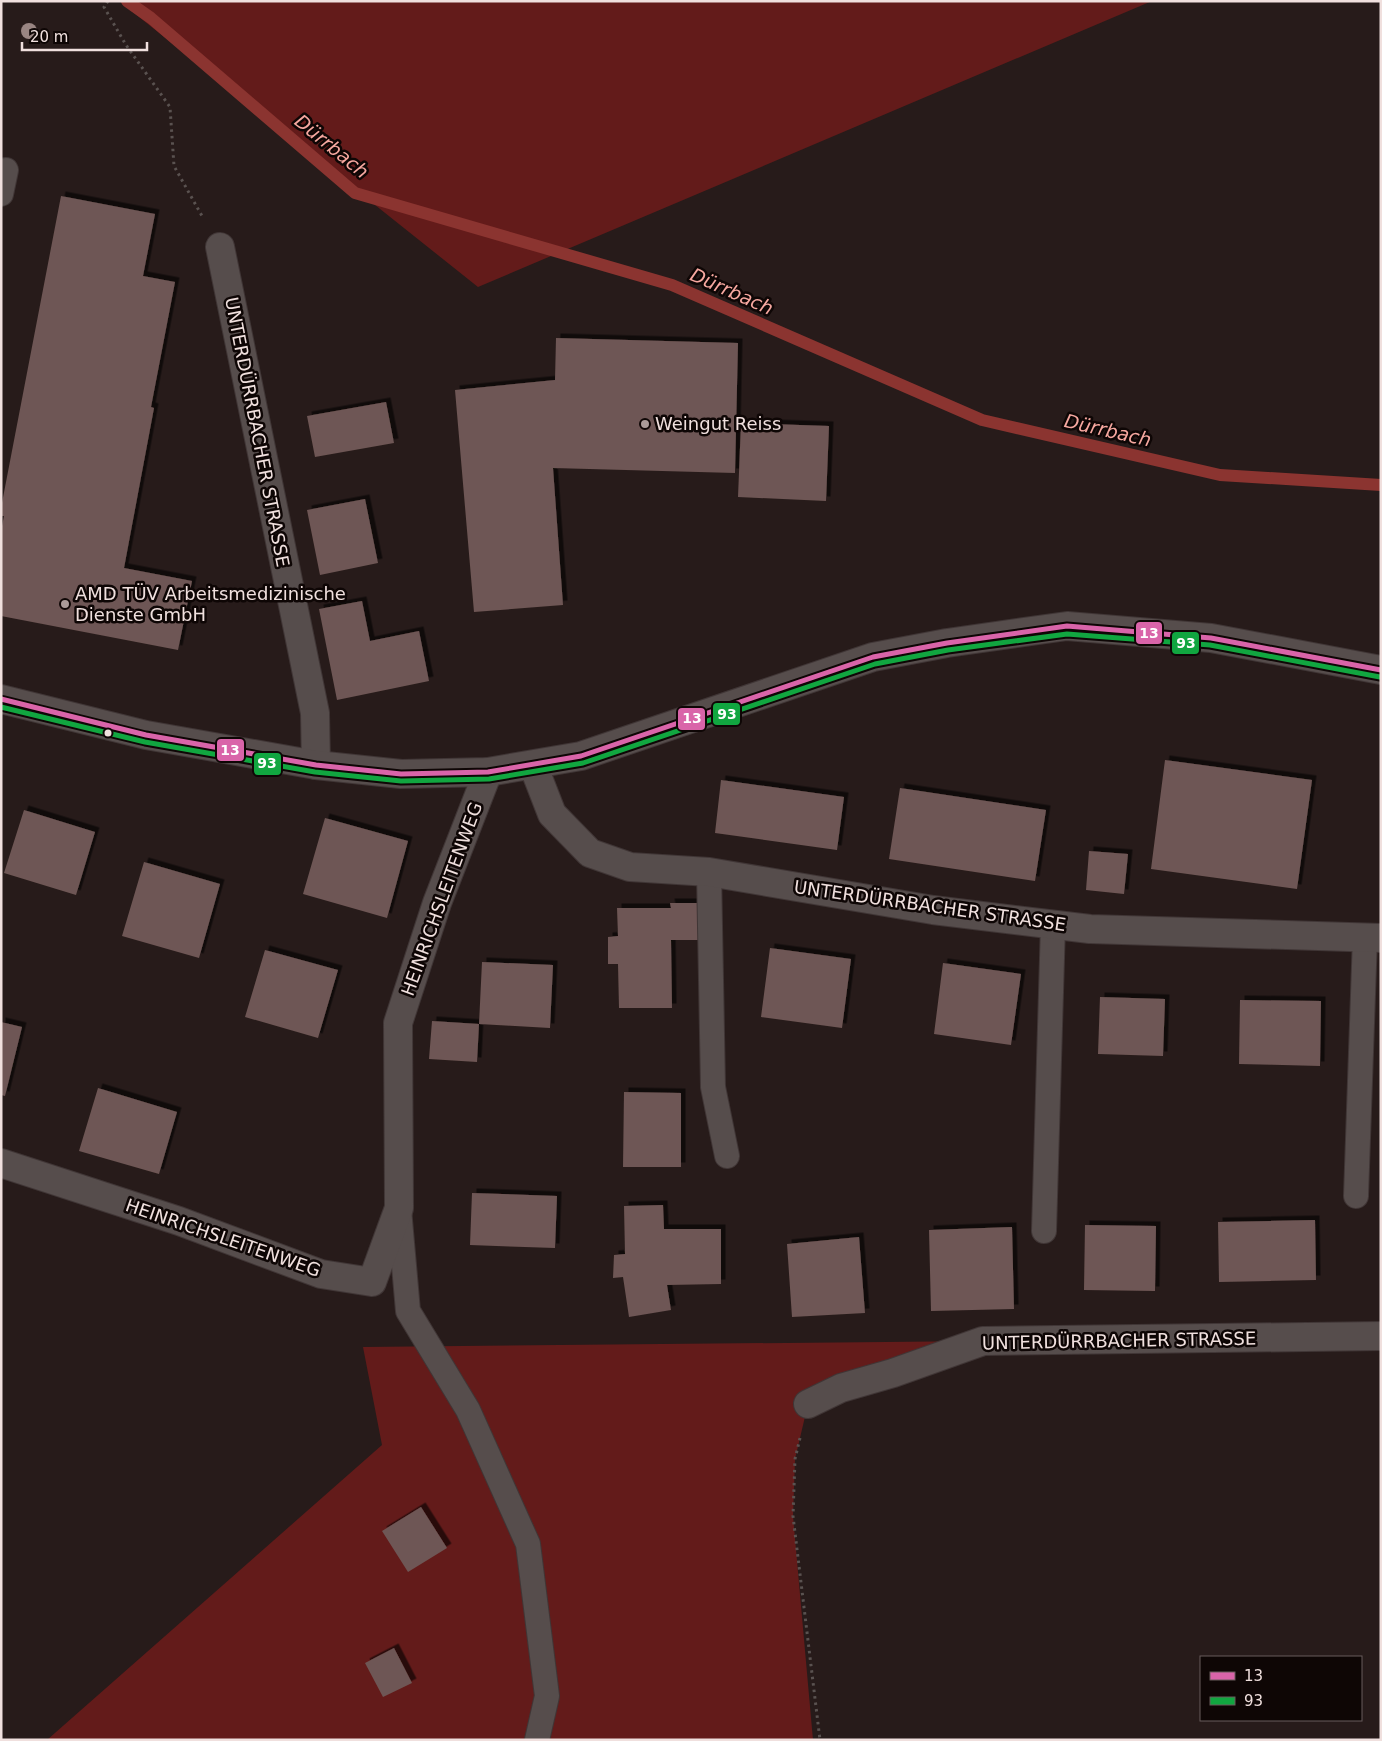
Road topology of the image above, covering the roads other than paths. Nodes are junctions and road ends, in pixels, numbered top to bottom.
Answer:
1 (6, 170) dead end
2 (1, 194) edge
3 (220, 247) road end
4 (1381, 670) edge
5 (2, 701) edge
6 (316, 765) junction
7 (533, 765) junction
8 (488, 772) junction
9 (709, 872) junction
10 (1053, 924) junction
11 (1373, 937) edge
12 (727, 1156) dead end
13 (1, 1163) edge
14 (1356, 1196) dead end
15 (399, 1208) junction
16 (1044, 1231) dead end
17 (1381, 1336) edge
18 (808, 1404) road end
19 (537, 1740) edge

1 - 2 lane
3 - 6 street, UNTERDÜRRBACHER STRASSE
4 - 7 street
5 - 6 street
6 - 8 street
7 - 8 street
7 - 9 street, UNTERDÜRRBACHER STRASSE
8 - 15 street, HEINRICHSLEITENWEG
9 - 10 street, UNTERDÜRRBACHER STRASSE
9 - 12 lane
10 - 11 street, UNTERDÜRRBACHER STRASSE
10 - 16 lane
11 - 14 lane
13 - 15 street, HEINRICHSLEITENWEG
15 - 19 lane, HEINRICHSLEITENWEG
17 - 18 street, UNTERDÜRRBACHER STRASSE

